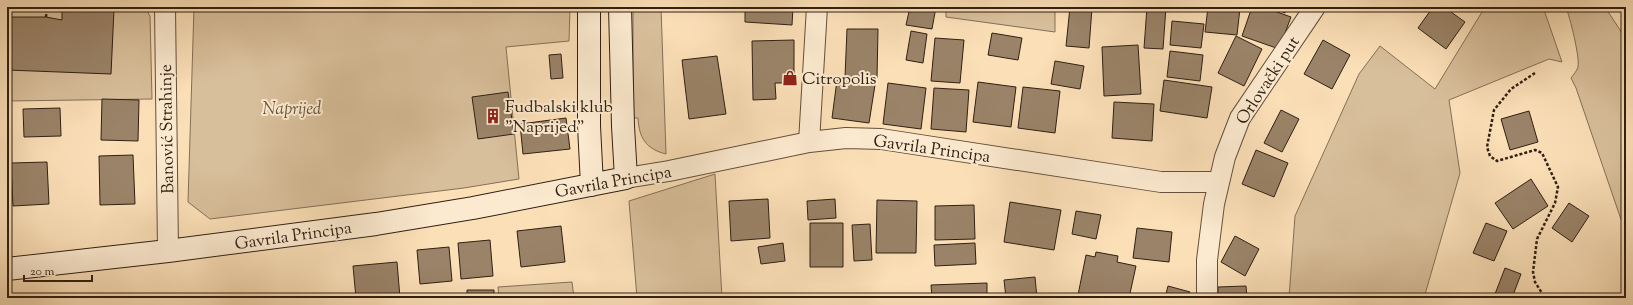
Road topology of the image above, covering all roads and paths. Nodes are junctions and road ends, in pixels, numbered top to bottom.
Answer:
1 (47, 7) edge
2 (165, 7) edge
3 (589, 7) edge
4 (620, 7) edge
5 (817, 7) edge
6 (1315, 7) edge
7 (46, 17) dead end
8 (1535, 74) dead end
9 (809, 142) junction
10 (626, 178) junction
11 (1217, 182) junction
12 (592, 184) junction
13 (168, 252) junction
14 (7, 269) edge
15 (1207, 298) edge
16 (1545, 298) edge

1 - 7 path
2 - 13 street, Banović Strahinje
3 - 12 main road
4 - 10 main road
5 - 9 street
6 - 11 street, Orlovački put
8 - 16 path
9 - 10 street, Gavrila Principa
9 - 11 street, Gavrila Principa
10 - 12 main road, Gavrila Principa
11 - 15 street, Orlovački put
12 - 13 main road, Gavrila Principa
13 - 14 main road, Gavrila Principa

